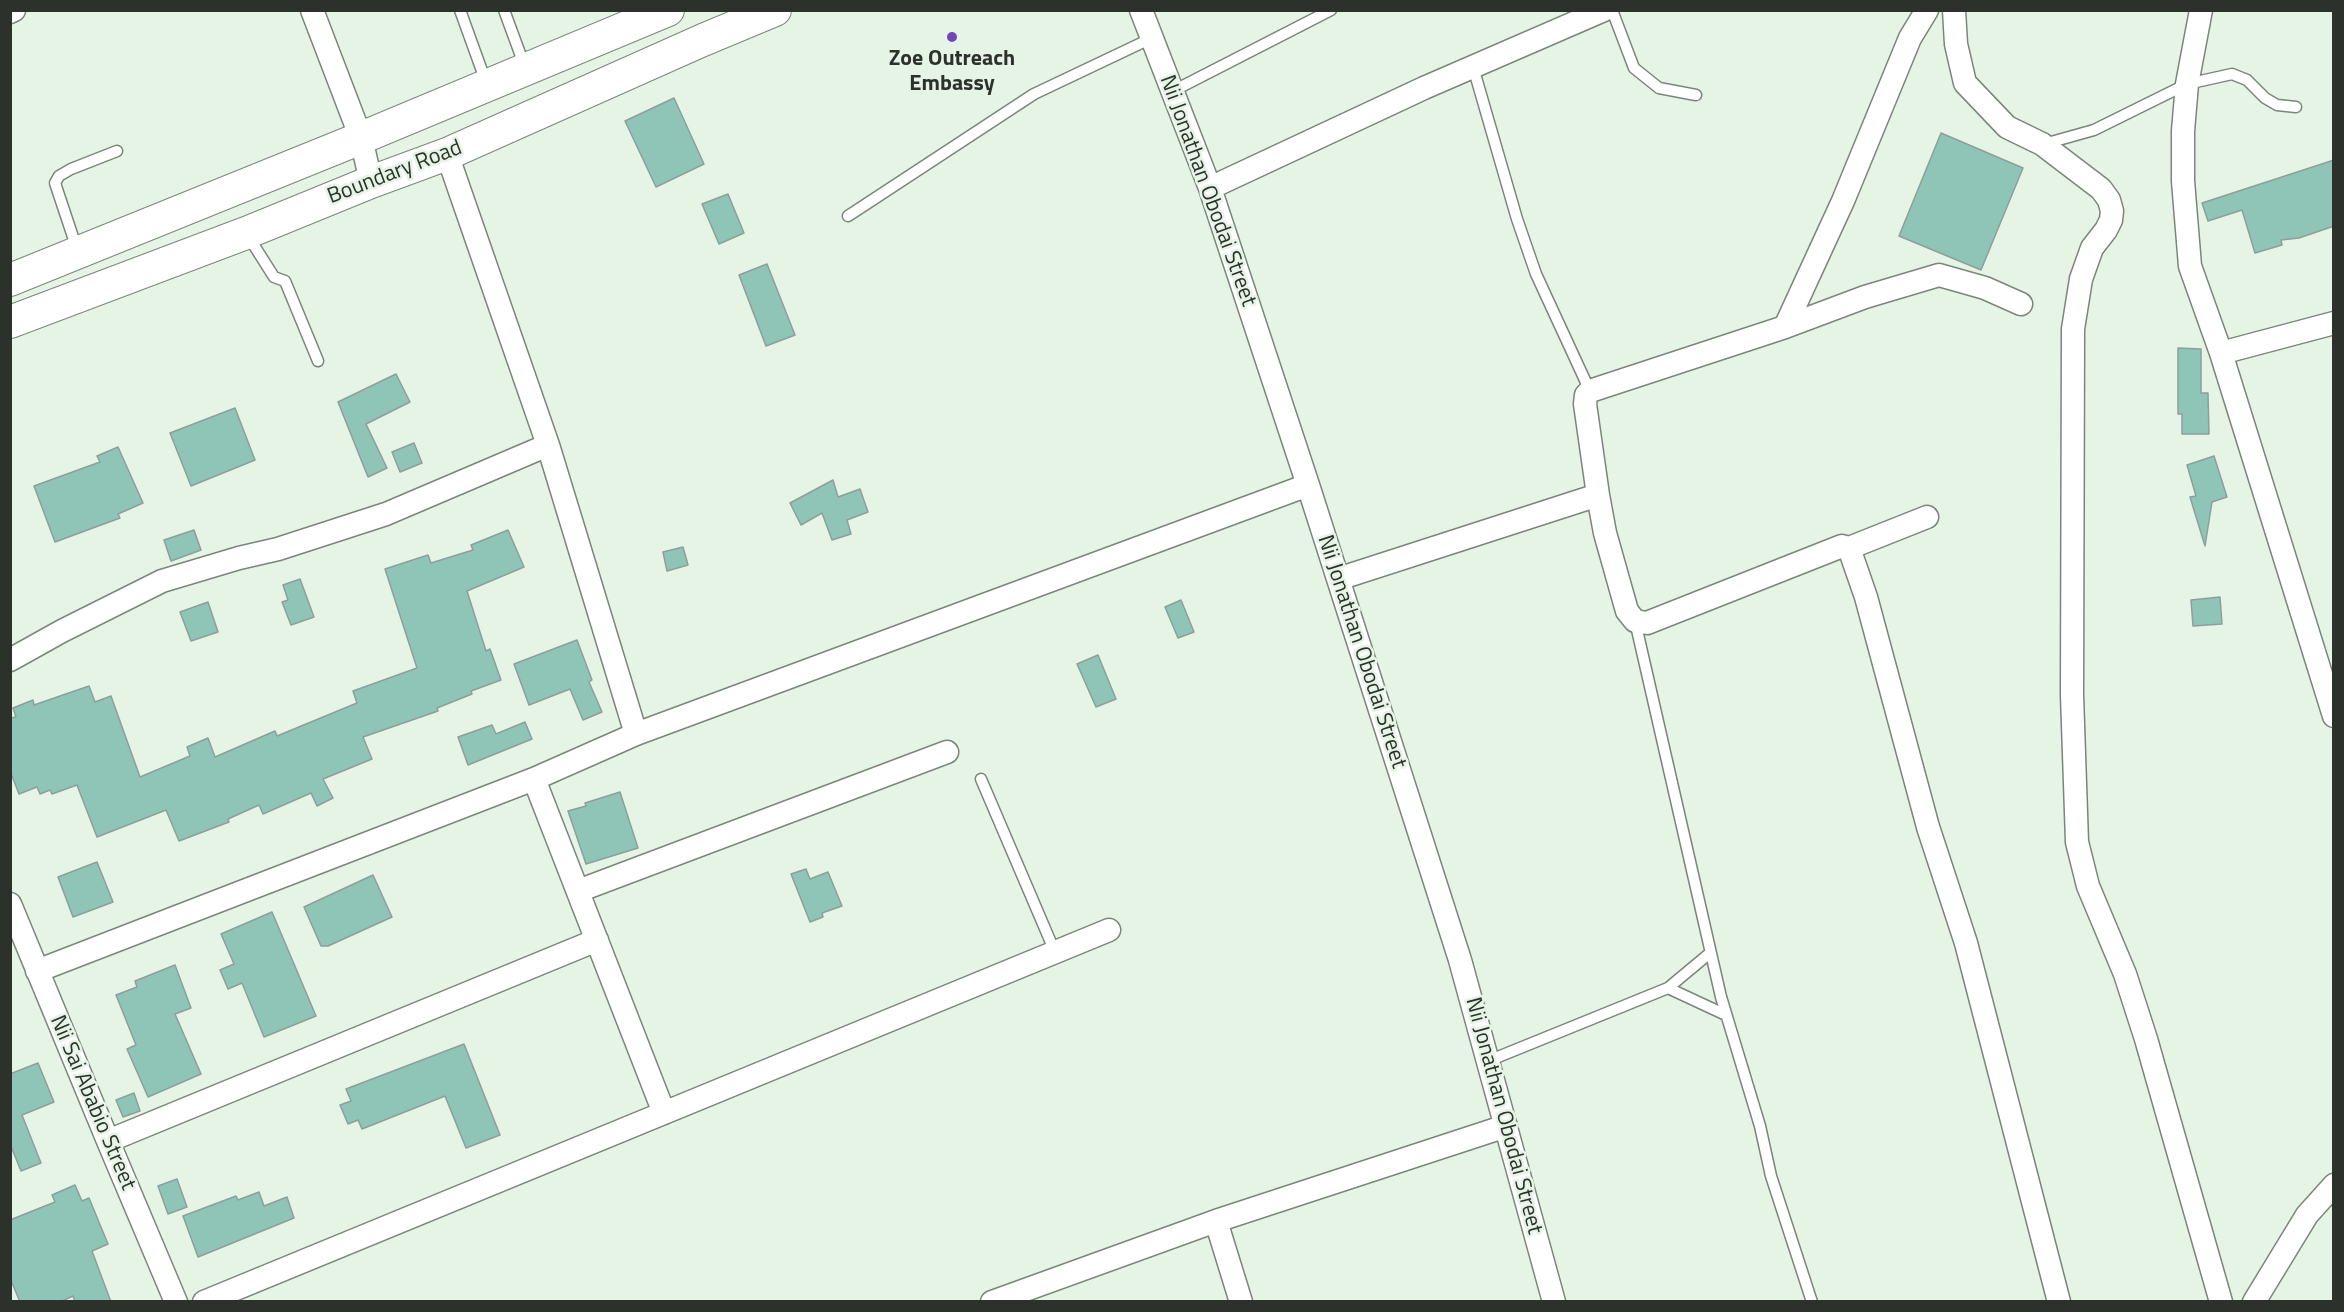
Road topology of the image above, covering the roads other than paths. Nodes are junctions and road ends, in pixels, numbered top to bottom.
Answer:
1 (312, 10) edge
2 (460, 10) edge
3 (504, 10) edge
4 (668, 10) edge
5 (775, 10) edge
6 (1141, 10) edge
7 (1331, 10) edge
8 (1604, 10) edge
9 (1612, 10) edge
10 (1927, 10) edge
11 (1954, 10) edge
12 (2201, 10) edge
13 (1152, 38) junction
14 (1473, 67) junction
15 (526, 69) junction
16 (2187, 84) junction
17 (487, 86) junction
18 (1173, 91) junction
19 (1696, 95) dead end
20 (2296, 107) dead end
21 (361, 138) junction
22 (2042, 144) junction
23 (117, 151) dead end
24 (447, 154) junction
25 (371, 182) junction
26 (1210, 188) junction
27 (848, 216) dead end
28 (246, 233) junction
29 (78, 252) junction
30 (10, 280) edge
31 (2021, 304) dead end
32 (10, 322) edge
33 (2334, 323) edge
34 (1785, 327) junction
35 (2221, 353) junction
36 (318, 361) dead end
37 (1590, 391) junction
38 (548, 445) junction
39 (1308, 485) junction
40 (1598, 495) junction
41 (1928, 518) dead end
42 (1849, 548) junction
43 (1338, 579) junction
44 (1635, 621) junction
45 (10, 660) edge
46 (2334, 716) edge
47 (636, 734) junction
48 (947, 752) dead end
49 (981, 778) dead end
50 (534, 779) junction
51 (578, 891) junction
52 (10, 904) edge
53 (1109, 930) dead end
54 (597, 939) junction
55 (1055, 952) junction
56 (1710, 953) junction
57 (37, 971) junction
58 (1668, 988) junction
59 (1726, 1015) junction
60 (1488, 1061) junction
61 (664, 1113) junction
62 (1506, 1126) junction
63 (108, 1141) junction
64 (2334, 1185) edge
65 (1216, 1221) junction
66 (176, 1302) edge
67 (204, 1302) edge
68 (992, 1302) edge
69 (1241, 1302) edge
70 (1554, 1302) edge
71 (1812, 1302) edge
72 (2060, 1302) edge
73 (2221, 1302) edge
74 (2254, 1302) edge

1 - 21 street
2 - 17 lane
3 - 15 lane
4 - 15 main road, Boundary Road
5 - 24 main road, Boundary Road
6 - 13 street, Nii Jonathan Obodai Street
7 - 18 lane
8 - 14 street
9 - 19 lane
10 - 34 street
11 - 22 street
12 - 16 street
13 - 18 street, Nii Jonathan Obodai Street
13 - 27 lane
14 - 26 street
14 - 37 lane
15 - 17 main road, Boundary Road
16 - 20 lane
16 - 22 lane
16 - 35 street
17 - 21 main road, Boundary Road
18 - 26 street, Nii Jonathan Obodai Street
21 - 25 street
21 - 29 main road, Boundary Road
22 - 73 street
23 - 29 lane
24 - 25 main road, Boundary Road
24 - 38 street
25 - 28 main road, Boundary Road
26 - 39 street, Nii Jonathan Obodai Street
28 - 32 main road, Boundary Road
28 - 36 lane
29 - 30 main road, Boundary Road
31 - 34 street
33 - 35 street
34 - 37 street
35 - 46 street
37 - 40 street
38 - 45 street
38 - 47 street
39 - 43 street, Nii Jonathan Obodai Street
39 - 47 street
40 - 43 street
40 - 44 street
41 - 42 street
42 - 44 street
42 - 72 street
43 - 60 street, Nii Jonathan Obodai Street
44 - 56 lane
47 - 50 street
48 - 51 street
49 - 55 lane
50 - 51 street
50 - 57 street
51 - 54 street
52 - 57 street, Nii Sai Ababio Street
53 - 55 street
54 - 61 street
54 - 63 street
55 - 61 street
56 - 58 lane
56 - 59 lane
57 - 63 street, Nii Sai Ababio Street
58 - 59 lane
58 - 60 lane
59 - 71 lane
60 - 62 street, Nii Jonathan Obodai Street
61 - 67 street
62 - 65 street
62 - 70 street, Nii Jonathan Obodai Street
63 - 66 street, Nii Sai Ababio Street
64 - 74 street
65 - 68 street
65 - 69 street

